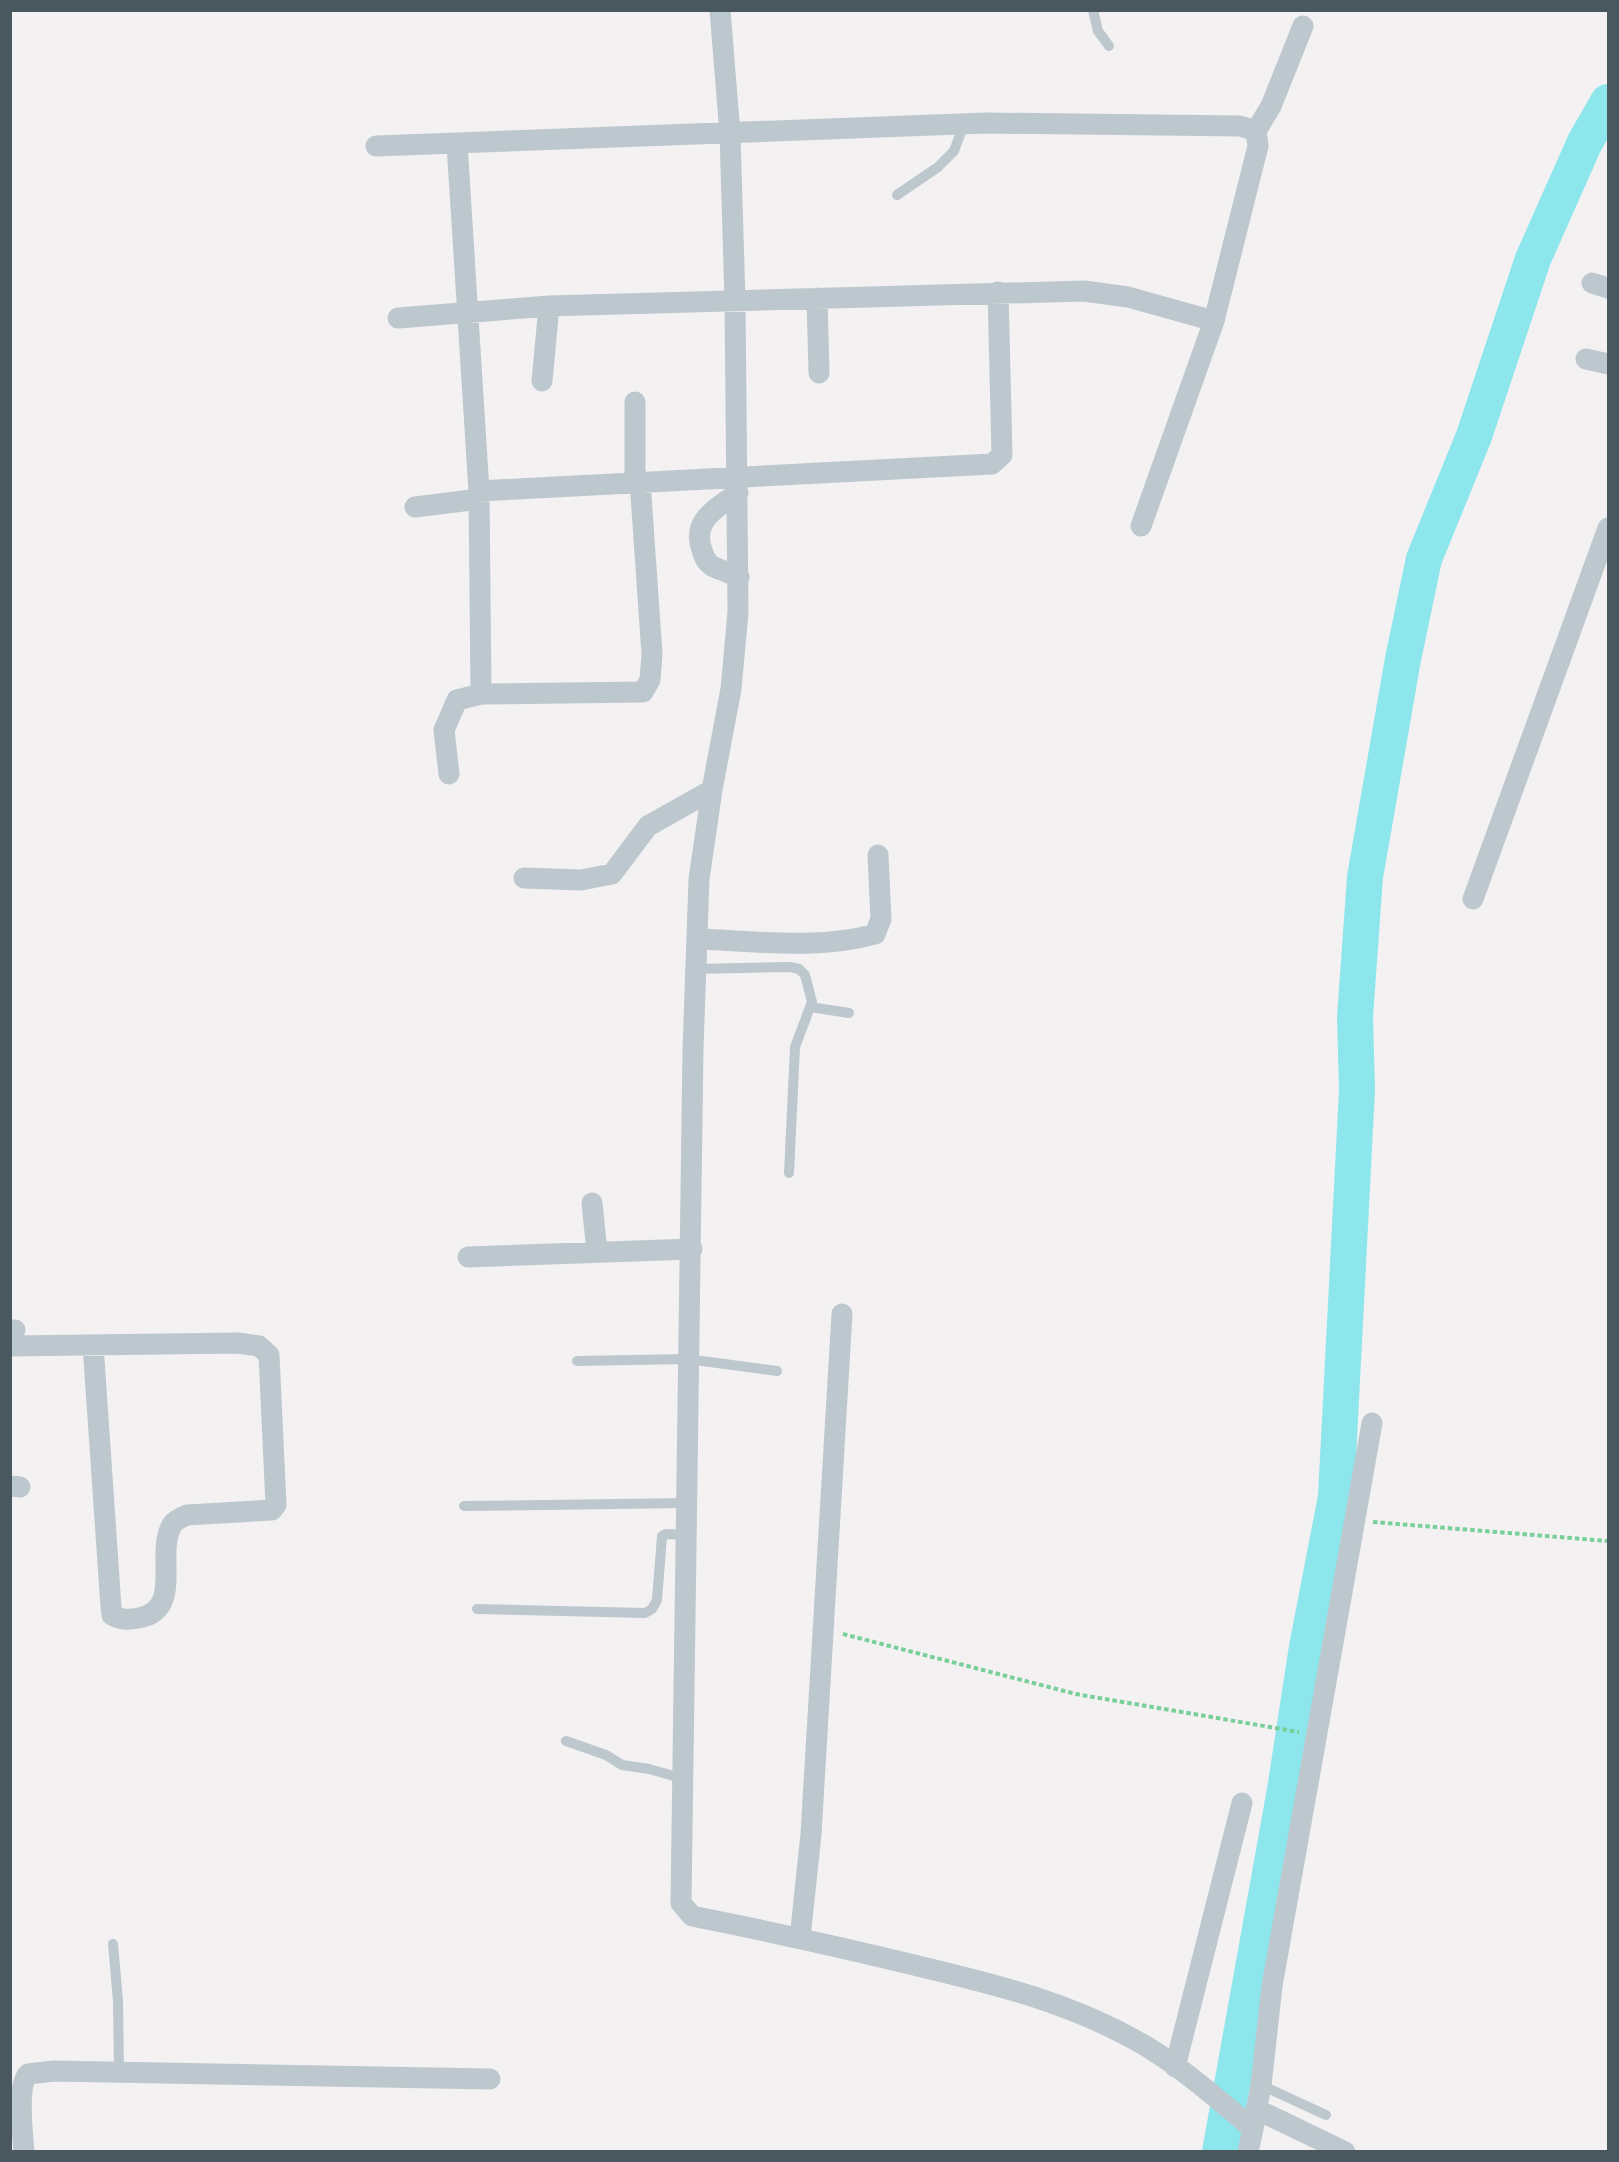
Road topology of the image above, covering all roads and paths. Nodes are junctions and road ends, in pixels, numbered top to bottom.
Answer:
1 (720, 10) edge
2 (1093, 10) edge
3 (1303, 26) dead end
4 (1109, 46) dead end
5 (964, 124) junction
6 (1256, 131) junction
7 (730, 134) junction
8 (457, 144) junction
9 (376, 146) dead end
10 (897, 195) dead end
11 (998, 292) junction
12 (817, 298) junction
13 (735, 301) junction
14 (549, 306) junction
15 (466, 312) junction
16 (398, 318) dead end
17 (1214, 321) junction
18 (1586, 359) dead end
19 (1608, 364) edge
20 (819, 373) dead end
21 (542, 381) dead end
22 (635, 402) dead end
23 (637, 481) junction
24 (738, 485) junction
25 (479, 495) junction
26 (414, 507) dead end
27 (1141, 526) dead end
28 (1608, 528) edge
29 (739, 577) junction
30 (481, 694) junction
31 (449, 774) dead end
32 (712, 790) junction
33 (878, 855) dead end
34 (524, 878) dead end
35 (1473, 899) dead end
36 (698, 939) junction
37 (697, 969) junction
38 (810, 1007) junction
39 (849, 1013) dead end
40 (789, 1173) dead end
41 (592, 1203) dead end
42 (692, 1249) junction
43 (597, 1252) junction
44 (468, 1257) dead end
45 (842, 1314) dead end
46 (12, 1336) edge
47 (93, 1345) junction
48 (687, 1359) junction
49 (577, 1361) dead end
50 (777, 1371) dead end
51 (1372, 1424) dead end
52 (688, 1503) junction
53 (464, 1506) dead end
54 (1355, 1522) junction
55 (687, 1535) junction
56 (1608, 1541) edge
57 (477, 1610) dead end
58 (840, 1633) dead end
59 (1280, 1729) dead end
60 (566, 1741) dead end
61 (681, 1778) junction
62 (1242, 1803) dead end
63 (800, 1938) junction
64 (113, 1944) dead end
65 (1175, 2067) junction
66 (119, 2072) junction
67 (490, 2079) dead end
68 (1261, 2085) junction
69 (1326, 2115) dead end
70 (1250, 2119) junction
71 (24, 2151) edge
72 (1248, 2151) edge
73 (1345, 2151) edge

1 - 7 street
2 - 4 lane
3 - 6 street
5 - 6 street
5 - 7 street
5 - 10 lane
6 - 17 street
7 - 8 street
7 - 13 street
8 - 9 street
8 - 15 street
11 - 12 street
11 - 17 street
11 - 24 street
12 - 13 street
12 - 20 street
13 - 14 street
13 - 24 street
14 - 15 street
14 - 21 street
15 - 16 street
15 - 25 street
17 - 27 street
18 - 19 street
22 - 23 street
23 - 24 street
23 - 25 street
23 - 30 street
24 - 29 street
24 - 29 street
25 - 26 street
25 - 30 street
28 - 35 street
29 - 32 street
30 - 31 street
32 - 34 street
32 - 36 street
33 - 36 street
36 - 37 street
37 - 38 lane
37 - 42 street
38 - 39 lane
38 - 40 lane
41 - 43 street
42 - 43 street
42 - 48 street
43 - 44 street
45 - 63 street
46 - 47 street
47 - 47 street
48 - 49 lane
48 - 50 lane
48 - 52 street
51 - 54 street
52 - 53 lane
52 - 55 street
54 - 56 path
54 - 68 street
55 - 57 lane
55 - 61 street
58 - 59 path
60 - 61 lane
61 - 63 street
62 - 65 street
63 - 65 street
64 - 66 lane
65 - 70 street
66 - 67 street
66 - 71 street
68 - 69 lane
68 - 70 street
70 - 72 street
70 - 73 street

